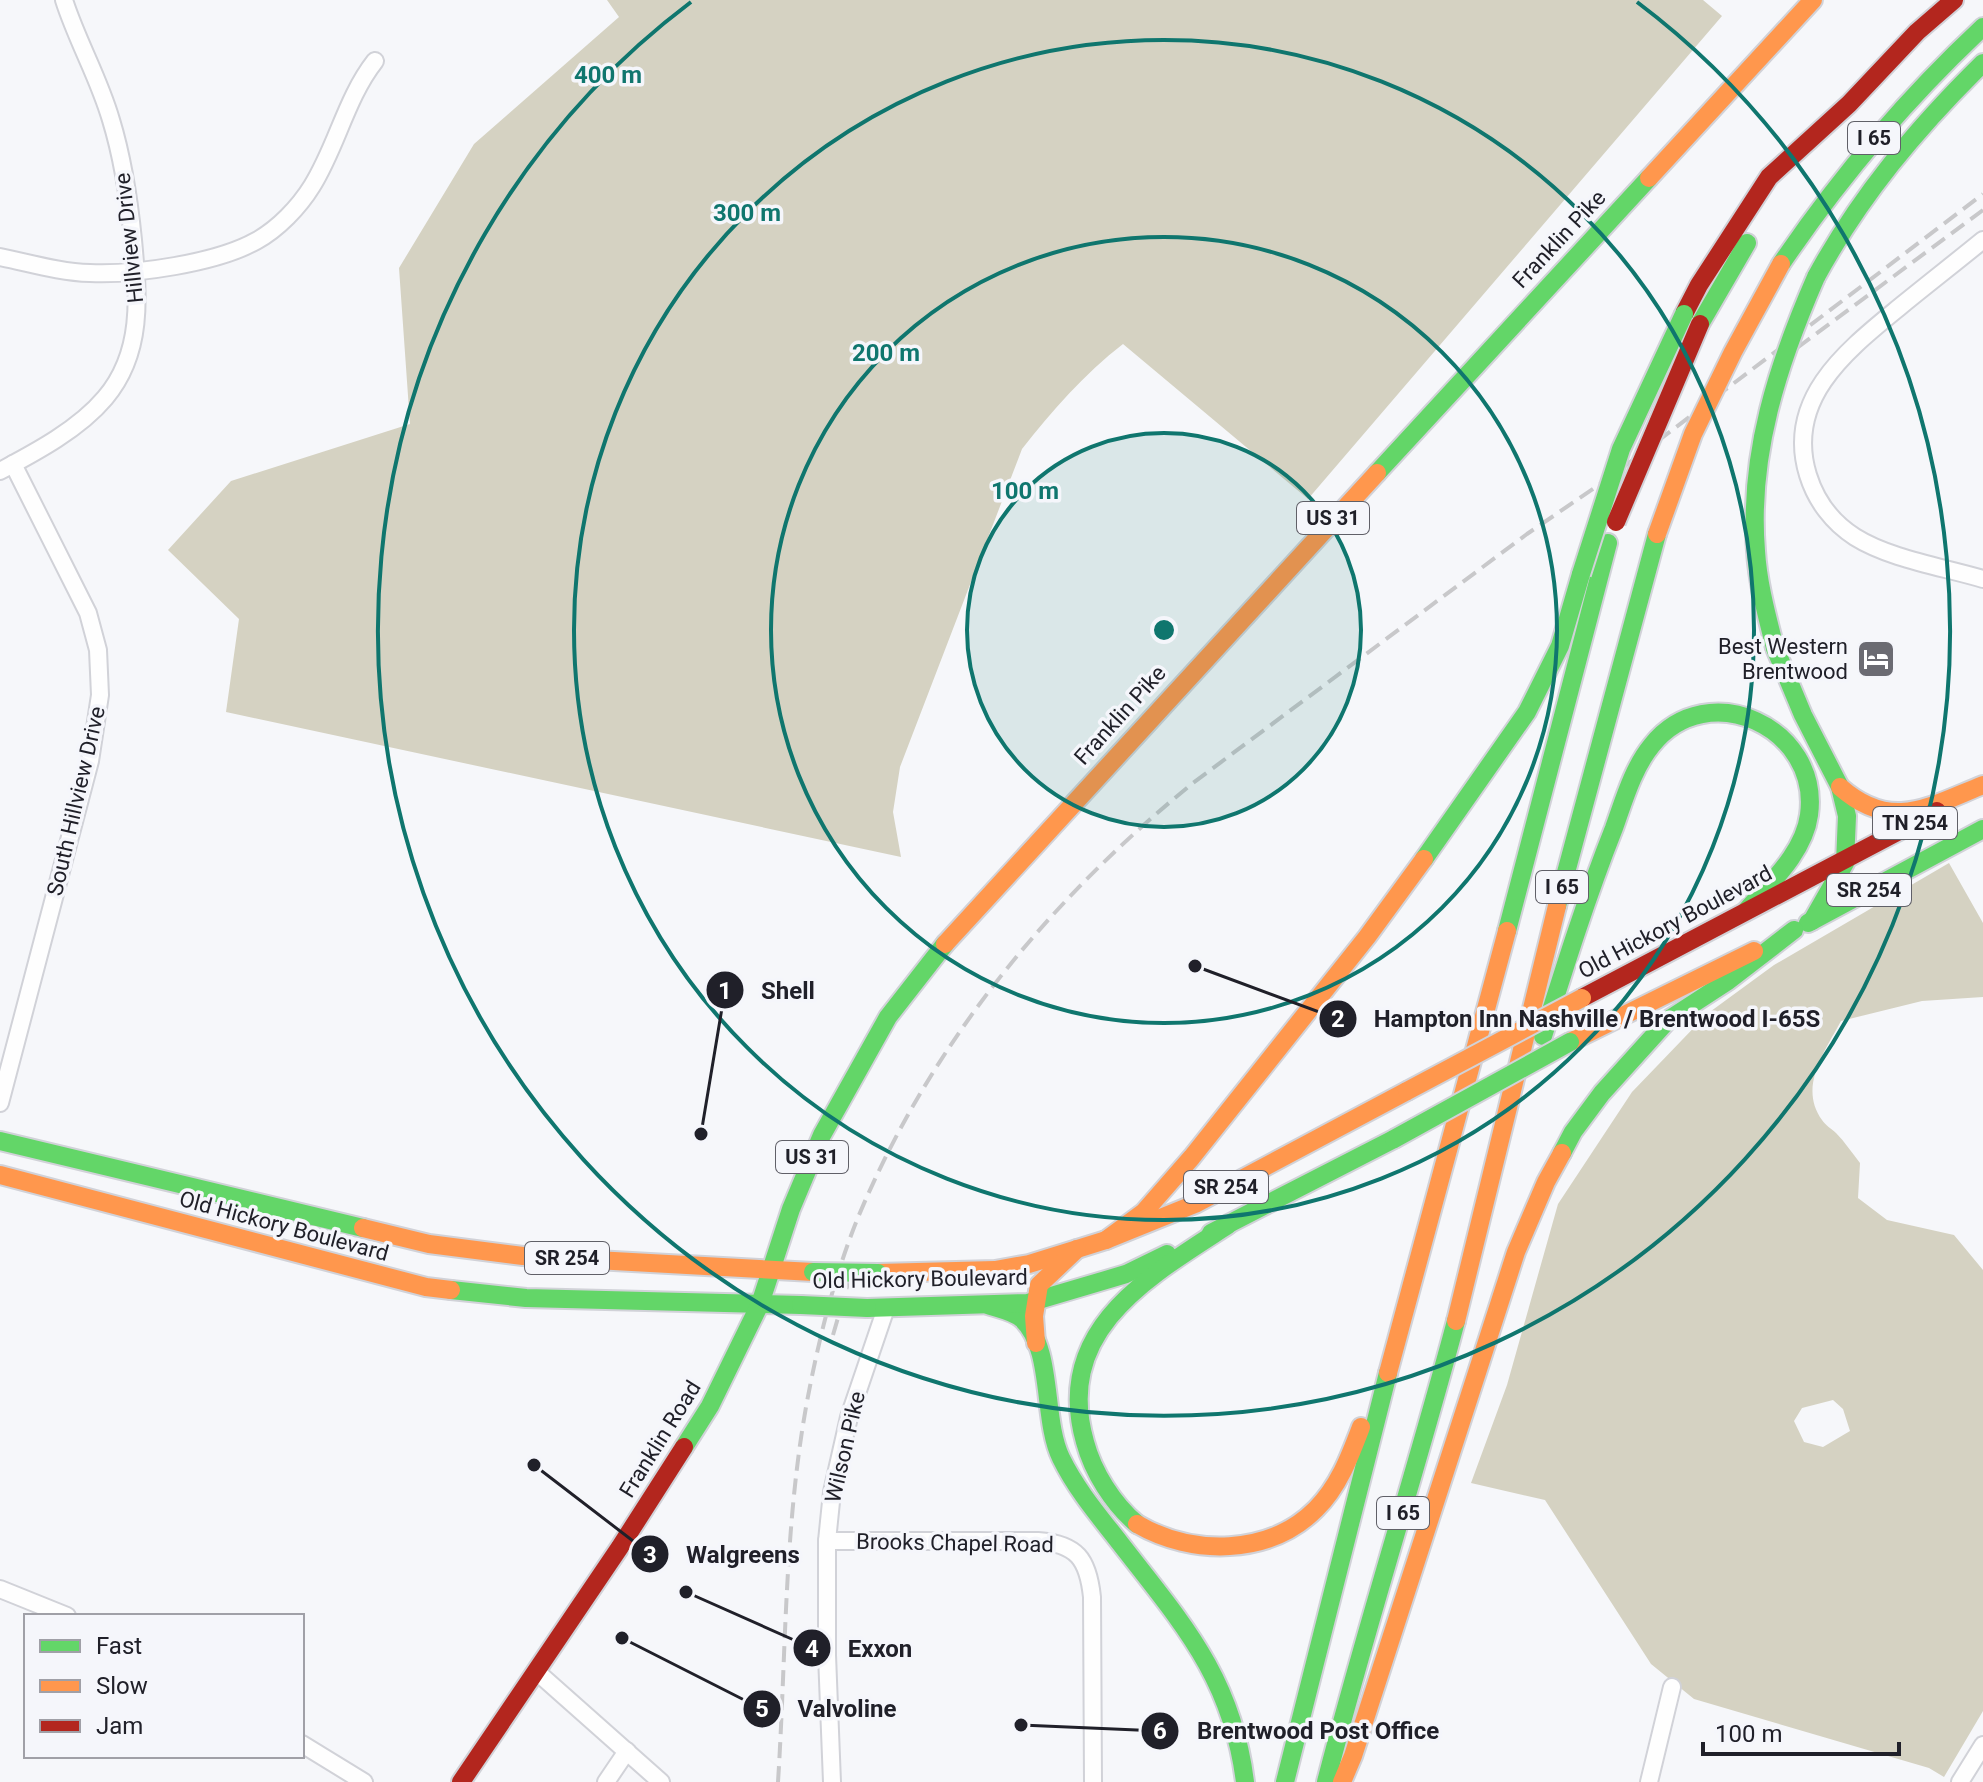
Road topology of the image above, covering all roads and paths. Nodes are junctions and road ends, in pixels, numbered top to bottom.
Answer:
1 (64, 0) edge
2 (1813, 0) edge
3 (1954, 0) edge
4 (1983, 27) edge
5 (375, 61) dead end
6 (1983, 63) edge
7 (1983, 240) edge
8 (0, 257) edge
9 (136, 271) junction
10 (1692, 319) junction
11 (6, 467) edge
12 (1983, 579) edge
13 (1983, 786) edge
14 (1840, 787) junction
15 (1983, 829) edge
16 (1847, 858) junction
17 (1825, 870) joint
18 (1746, 911) junction
19 (1812, 921) junction
20 (1794, 930) junction
21 (0, 1103) edge
22 (0, 1141) edge
23 (0, 1175) edge
24 (1228, 1225) junction
25 (1106, 1240) junction
26 (1477, 1242) junction
27 (1077, 1249) junction
28 (772, 1271) junction
29 (1036, 1301) junction
30 (760, 1304) junction
31 (988, 1305) junction
32 (886, 1308) junction
33 (1398, 1333) junction
34 (1036, 1344) junction
35 (827, 1541) junction
36 (0, 1589) edge
37 (62, 1614) edge
38 (537, 1672) junction
39 (1672, 1687) dead end
40 (304, 1745) edge
41 (1982, 1748) edge
42 (627, 1751) junction
43 (364, 1782) edge
44 (461, 1782) edge
45 (606, 1782) edge
46 (661, 1782) edge
47 (832, 1782) edge
48 (1093, 1782) edge
49 (1245, 1782) edge
50 (1285, 1782) edge
51 (1326, 1782) edge
52 (1342, 1782) edge
53 (1649, 1782) edge
54 (1960, 1782) edge

1 - 9 street, Hillview Drive
2 - 28 main road, Franklin Pike / US 31
3 - 10 main road, I 65
4 - 26 main road, I 65, bridge
5 - 9 street
6 - 14 main road, bridge
7 - 12 street
8 - 9 street
9 - 11 street, Hillview Drive
10 - 25 main road, bridge
10 - 33 main road, I 65, bridge
11 - 21 street, South Hillview Drive
13 - 14 main road
13 - 16 main road, Old Hickory Boulevard / TN 254
14 - 16 main road
15 - 19 main road, Old Hickory Boulevard / SR 254
16 - 17 main road, Old Hickory Boulevard / TN 254
16 - 19 main road
17 - 18 main road, Old Hickory Boulevard / SR 254
18 - 25 main road, Old Hickory Boulevard / SR 254, bridge
18 - 26 main road
19 - 20 main road, Old Hickory Boulevard / SR 254
20 - 24 main road, Old Hickory Boulevard / SR 254, bridge
20 - 52 main road
22 - 28 main road, Old Hickory Boulevard / SR 254
23 - 30 main road, Old Hickory Boulevard / SR 254
24 - 29 main road, Old Hickory Boulevard / SR 254
24 - 33 main road
25 - 27 main road, Old Hickory Boulevard / SR 254
26 - 51 main road, I 65
27 - 28 main road, Old Hickory Boulevard / SR 254, bridge
27 - 29 main road
28 - 30 main road, Franklin Road / US 31
29 - 31 main road, Old Hickory Boulevard / SR 254
29 - 34 main road
30 - 32 main road, Old Hickory Boulevard / SR 254, bridge
30 - 38 main road, Franklin Road / US 31
31 - 32 main road, Old Hickory Boulevard / SR 254
31 - 34 main road
32 - 35 street, Wilson Pike
33 - 50 main road, I 65
34 - 49 main road
35 - 47 street, Wilson Pike
35 - 48 street, Brooks Chapel Road
36 - 37 street
38 - 42 street
38 - 44 main road, Franklin Road / US 31
39 - 53 street
40 - 43 street
41 - 54 street
42 - 45 street
42 - 46 street

